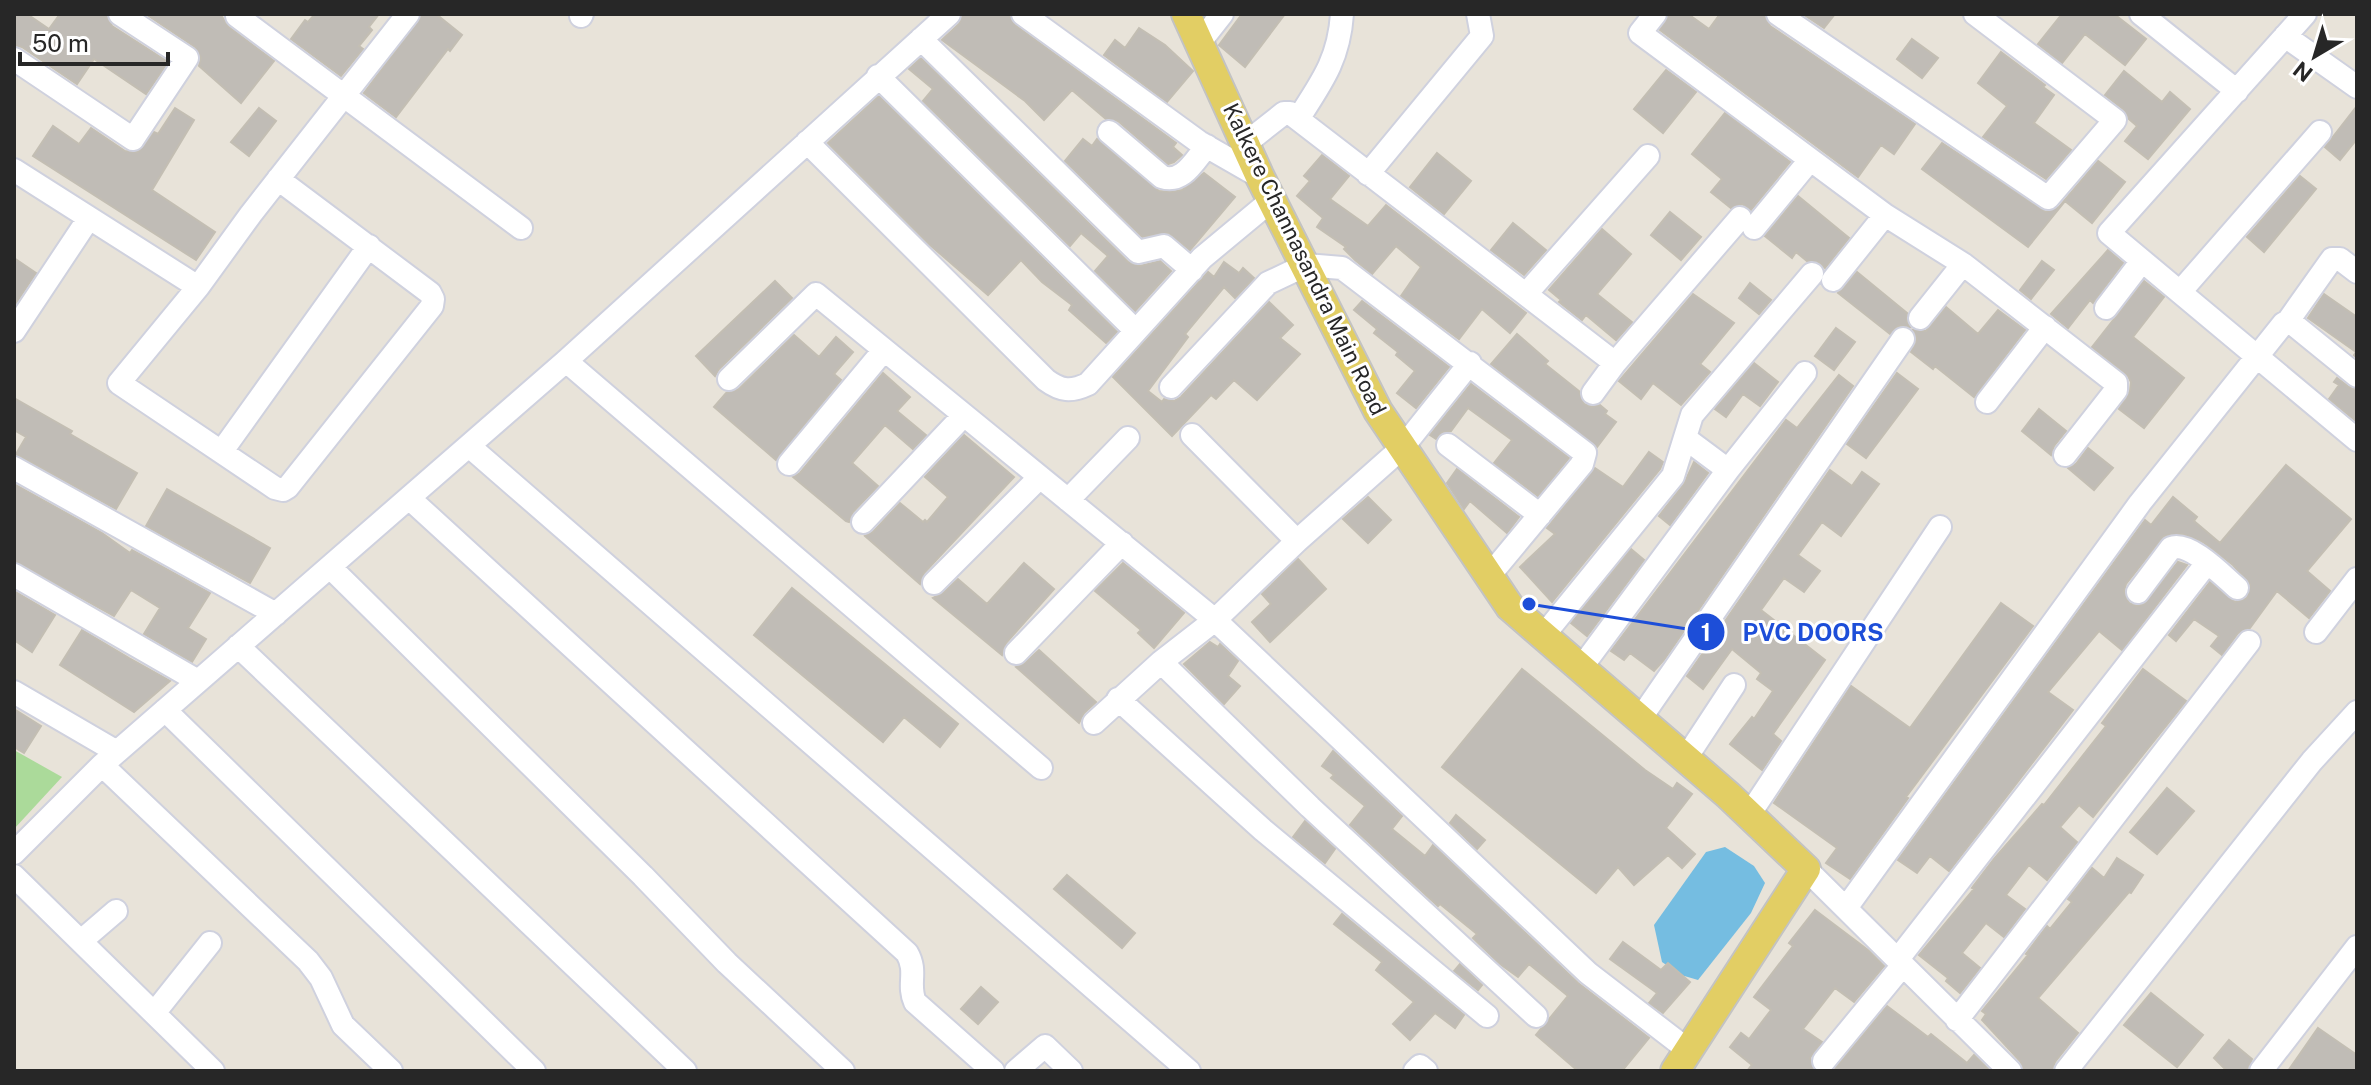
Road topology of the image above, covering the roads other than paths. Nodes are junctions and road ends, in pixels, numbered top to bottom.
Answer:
1 (120, 14) edge
2 (408, 14) edge
3 (949, 14) edge
4 (1023, 14) edge
5 (1186, 14) edge
6 (1222, 14) edge
7 (1342, 14) edge
8 (1478, 14) edge
9 (1655, 14) edge
10 (1778, 14) edge
11 (1975, 14) edge
12 (2141, 14) edge
13 (237, 16) edge
14 (2293, 22) edge
15 (921, 39) junction
16 (1200, 42) junction
17 (14, 59) edge
18 (878, 76) junction
19 (2357, 87) edge
20 (2237, 91) junction
21 (345, 94) junction
22 (1298, 119) junction
23 (1109, 132) dead end
24 (2320, 132) dead end
25 (807, 142) junction
26 (1246, 143) junction
27 (1207, 146) junction
28 (1648, 156) dead end
29 (1810, 160) junction
30 (14, 170) edge
31 (1368, 174) junction
32 (278, 179) junction
33 (1266, 188) junction
34 (1885, 215) junction
35 (89, 218) junction
36 (521, 228) dead end
37 (369, 246) junction
38 (2142, 261) junction
39 (1963, 264) junction
40 (1306, 265) junction
41 (1192, 270) junction
42 (2357, 272) edge
43 (198, 287) junction
44 (2180, 292) junction
45 (1526, 294) junction
46 (2106, 308) dead end
47 (1920, 318) dead end
48 (2288, 321) junction
49 (2045, 327) junction
50 (14, 331) edge
51 (1136, 331) junction
52 (1903, 339) dead end
53 (884, 350) junction
54 (2258, 358) junction
55 (566, 361) junction
56 (1470, 363) junction
57 (1615, 363) junction
58 (1805, 373) dead end
59 (2357, 376) edge
60 (729, 379) dead end
61 (1171, 387) dead end
62 (1593, 393) dead end
63 (1987, 402) dead end
64 (964, 415) junction
65 (1192, 435) dead end
66 (1128, 438) dead end
67 (1685, 438) junction
68 (2357, 440) edge
69 (1448, 445) dead end
70 (469, 446) junction
71 (1403, 447) junction
72 (222, 451) junction
73 (2065, 455) dead end
74 (789, 464) dead end
75 (14, 468) edge
76 (1728, 470) junction
77 (1040, 477) junction
78 (409, 498) junction
79 (1068, 500) junction
80 (1540, 515) junction
81 (863, 522) dead end
82 (1940, 527) dead end
83 (1297, 541) junction
84 (1122, 543) junction
85 (2207, 563) junction
86 (331, 568) junction
87 (14, 575) edge
88 (1489, 576) junction
89 (2357, 579) edge
90 (934, 583) dead end
91 (2237, 588) dead end
92 (2138, 592) dead end
93 (276, 614) junction
94 (1215, 620) junction
95 (2316, 632) dead end
96 (1543, 636) junction
97 (2249, 642) dead end
98 (238, 646) junction
99 (1016, 653) dead end
100 (1161, 662) junction
101 (1581, 668) junction
102 (198, 681) junction
103 (1734, 685) dead end
104 (14, 692) edge
105 (1118, 699) junction
106 (165, 710) junction
107 (2357, 712) edge
108 (1640, 719) junction
109 (1094, 723) dead end
110 (1686, 758) junction
111 (110, 759) junction
112 (1041, 768) dead end
113 (1749, 815) junction
114 (14, 853) edge
115 (1806, 869) junction
116 (14, 876) edge
117 (1846, 908) junction
118 (116, 911) dead end
119 (81, 941) junction
120 (210, 943) dead end
121 (2357, 947) edge
122 (1901, 962) junction
123 (155, 1012) junction
124 (1487, 1016) dead end
125 (1536, 1016) dead end
126 (1957, 1020) junction
127 (1682, 1061) edge
128 (1824, 1061) dead end
129 (213, 1071) edge
130 (391, 1071) edge
131 (534, 1071) edge
132 (685, 1071) edge
133 (843, 1071) edge
134 (993, 1071) edge
135 (1016, 1071) edge
136 (1071, 1071) edge
137 (1189, 1071) edge
138 (1415, 1071) edge
139 (1426, 1071) edge
140 (2010, 1071) edge
141 (2066, 1071) edge
142 (2261, 1071) edge

1 - 17 street
2 - 21 street
3 - 15 street
4 - 27 street
5 - 16 main road, Kalkere Channasandra Main Road
6 - 16 street
7 - 22 street
8 - 31 street
9 - 29 street
10 - 11 street
12 - 20 street
13 - 21 street
14 - 19 street
14 - 20 street
15 - 18 street
15 - 41 street
16 - 26 main road, Kalkere Channasandra Main Road
18 - 25 street
18 - 51 street
20 - 38 street
21 - 32 street
21 - 36 street
22 - 26 street
22 - 31 street
23 - 27 street
24 - 44 street
25 - 51 street
25 - 55 street
26 - 33 main road, Kalkere Channasandra Main Road
27 - 33 street
28 - 45 street
29 - 34 street
29 - 57 street
30 - 35 street
31 - 45 street
32 - 37 street
32 - 43 street
33 - 40 main road, Kalkere Channasandra Main Road
33 - 41 street
34 - 39 street
34 - 67 street
35 - 43 street
35 - 50 street
37 - 72 street
37 - 72 street
38 - 44 street
38 - 46 street
39 - 47 street
39 - 49 street
40 - 56 street
40 - 61 street
40 - 71 main road, Kalkere Channasandra Main Road
41 - 51 street
42 - 48 street
43 - 72 street
44 - 54 street
45 - 57 street
48 - 54 street
48 - 59 street
49 - 63 street
49 - 73 street
52 - 108 street
53 - 60 street
53 - 64 street
53 - 74 street
54 - 68 street
54 - 117 street
55 - 70 street
55 - 112 street
56 - 71 street
56 - 80 street
57 - 62 street
58 - 76 street
64 - 77 street
64 - 81 street
65 - 83 street
66 - 79 street
67 - 76 street
67 - 96 street
69 - 80 street
70 - 78 street
70 - 137 street
71 - 83 street
71 - 88 main road, Kalkere Channasandra Main Road
75 - 93 street
76 - 101 street
77 - 79 street
77 - 90 street
78 - 86 street
78 - 134 street
79 - 84 street
80 - 88 street
82 - 113 street
83 - 94 street
84 - 94 street
84 - 99 street
85 - 91 street
85 - 92 street
85 - 122 street
86 - 93 street
86 - 133 street
87 - 102 street
88 - 96 main road, Kalkere Channasandra Main Road
89 - 95 street
93 - 98 street
94 - 100 street
94 - 127 street
96 - 101 main road, Kalkere Channasandra Main Road
97 - 126 street
98 - 102 street
98 - 132 street
100 - 105 street
100 - 125 street
101 - 108 main road, Kalkere Channasandra Main Road
102 - 106 street
103 - 110 street
104 - 111 street
105 - 109 street
105 - 124 street
106 - 111 street
106 - 131 street
107 - 141 street
108 - 110 main road, Kalkere Channasandra Main Road
110 - 113 main road, Kalkere Channasandra Main Road
111 - 114 street
111 - 130 street
113 - 115 main road, Kalkere Channasandra Main Road
115 - 117 street
115 - 127 main road
116 - 119 street
117 - 122 street
118 - 119 street
119 - 123 street
120 - 123 street
121 - 142 street
122 - 126 street
122 - 128 street
123 - 129 street
126 - 140 street
135 - 136 street
138 - 139 street

